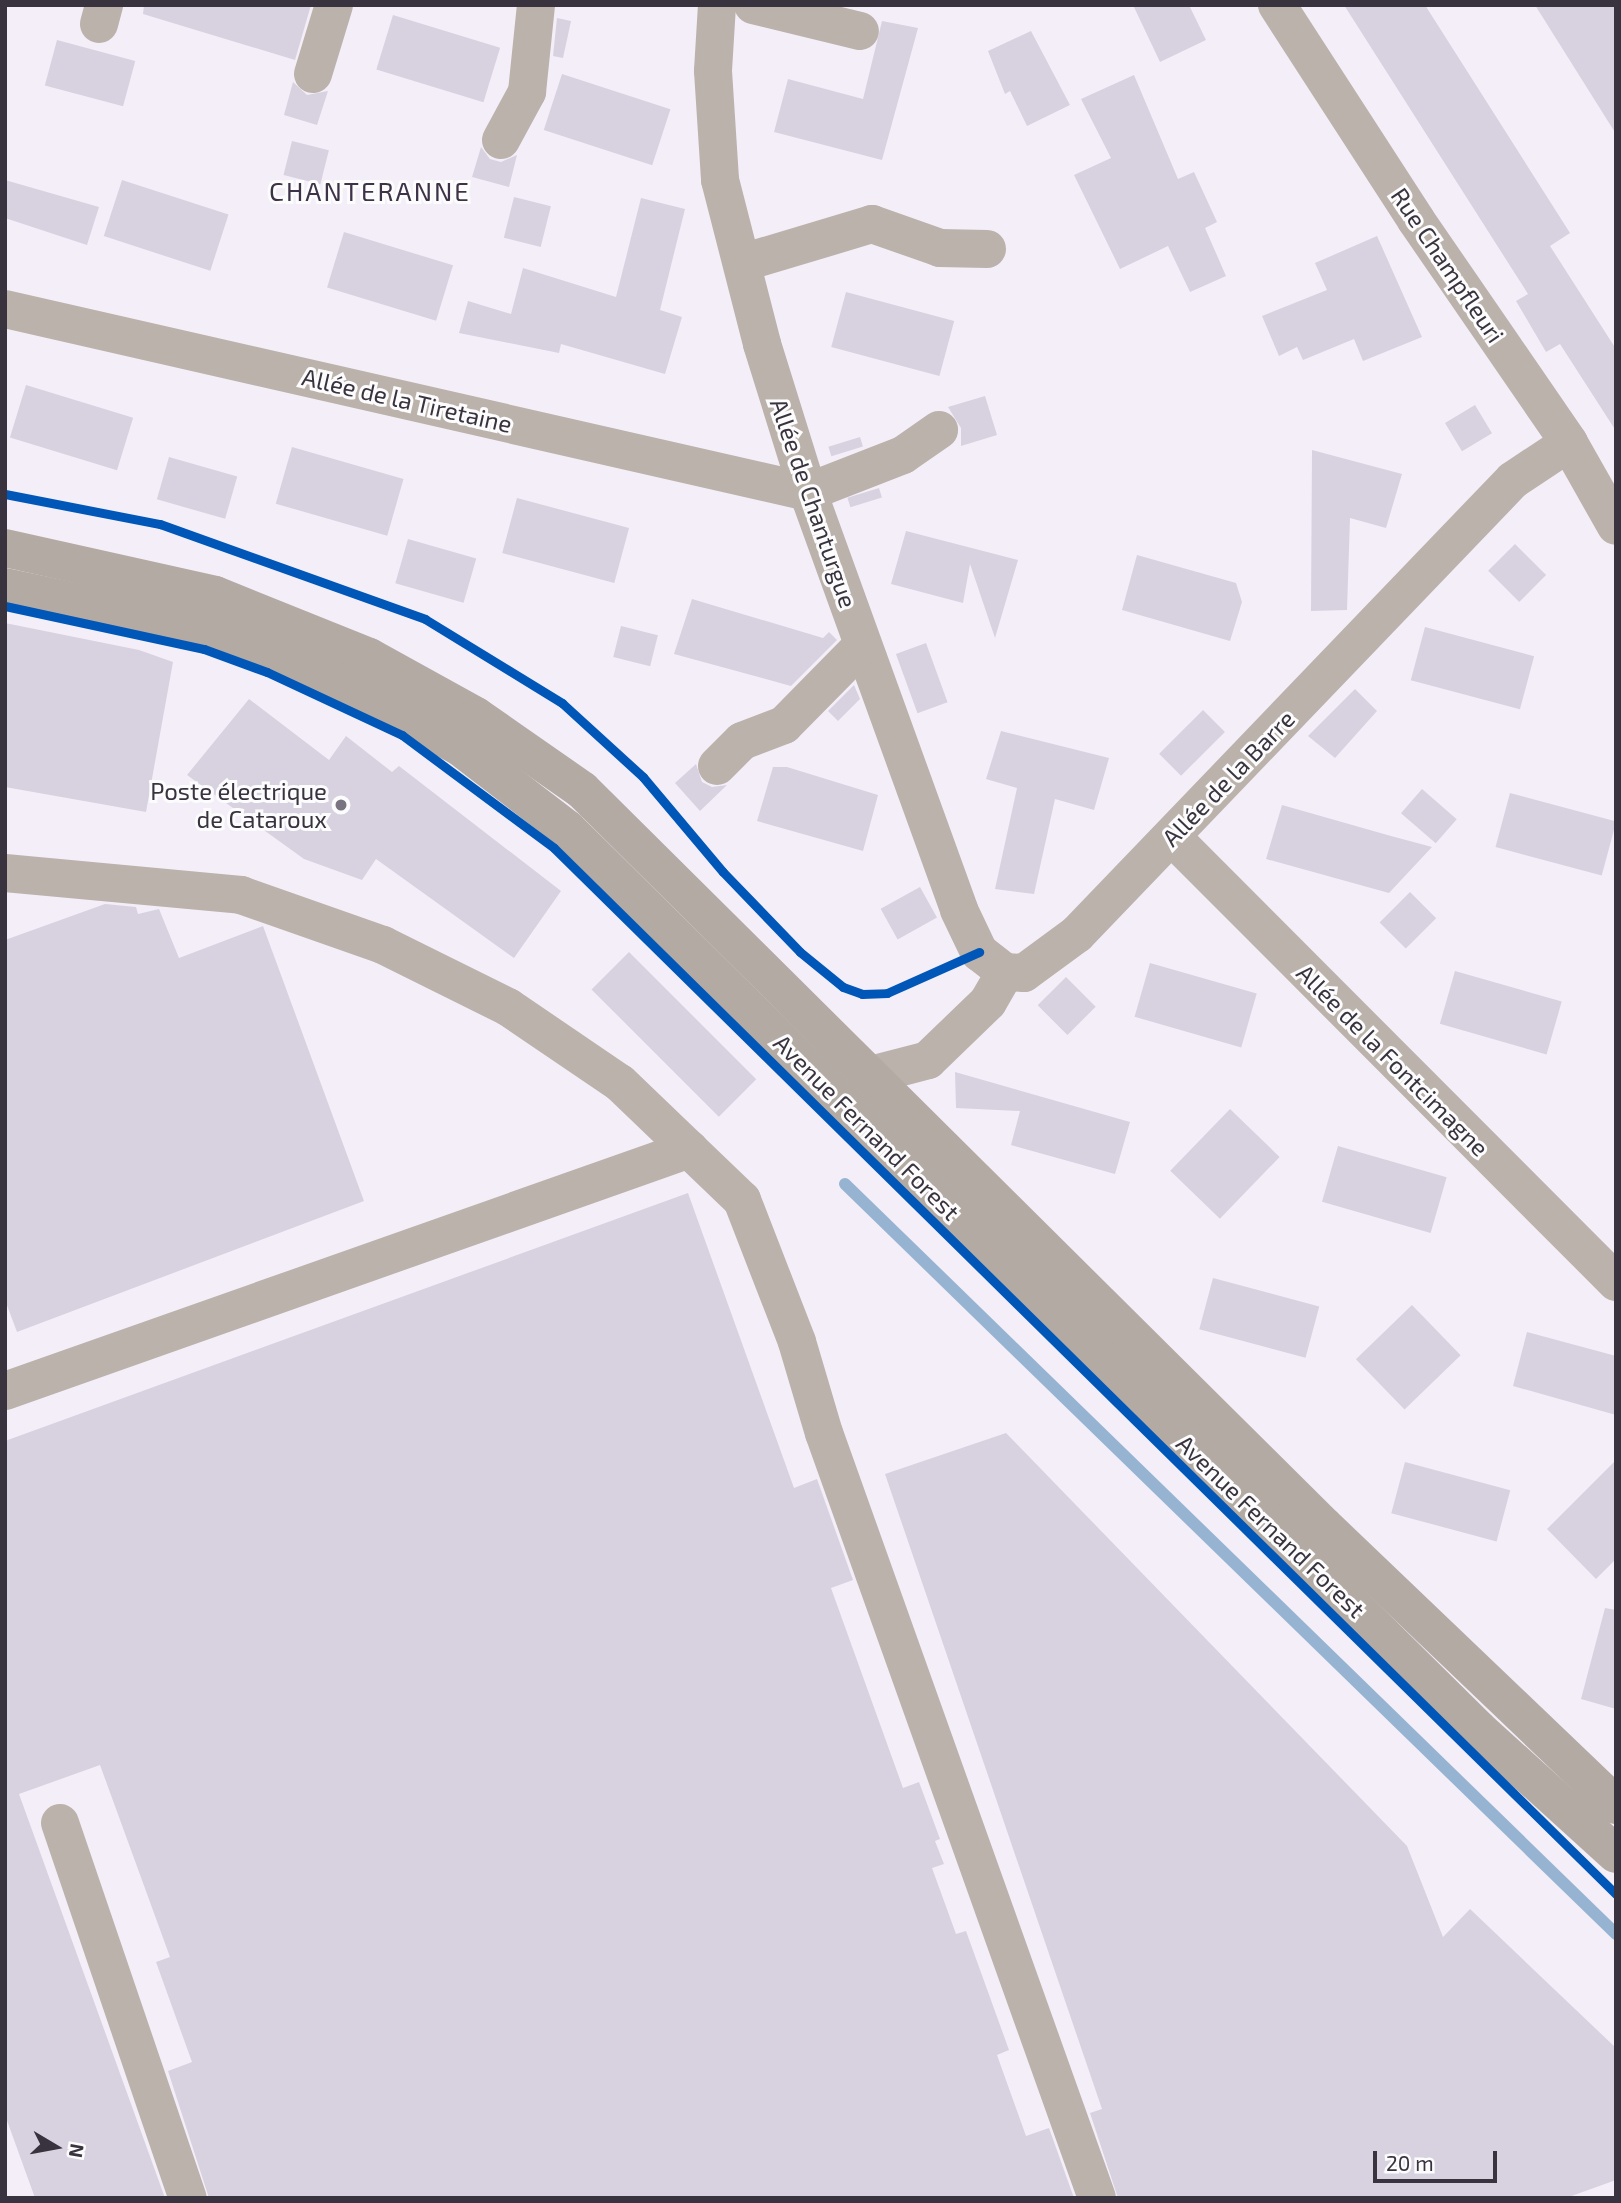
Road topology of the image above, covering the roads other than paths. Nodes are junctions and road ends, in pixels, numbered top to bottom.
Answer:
1 (334, 5) edge
2 (536, 5) edge
3 (717, 5) edge
4 (753, 5) edge
5 (1277, 5) edge
6 (860, 31) dead end
7 (313, 74) dead end
8 (501, 140) dead end
9 (987, 249) dead end
10 (742, 263) junction
11 (5, 309) edge
12 (939, 430) dead end
13 (1569, 443) junction
14 (808, 492) junction
15 (1616, 526) edge
16 (5, 548) edge
17 (5, 587) edge
18 (862, 646) junction
19 (717, 766) dead end
20 (1172, 837) junction
21 (5, 873) edge
22 (1006, 972) junction
23 (871, 1075) junction
24 (690, 1149) junction
25 (1616, 1282) edge
26 (5, 1391) edge
27 (1616, 1805) edge
28 (60, 1823) dead end
29 (1616, 1854) edge
30 (188, 2198) edge
31 (1097, 2198) edge

1 - 7 street
2 - 8 street
3 - 10 street, Allée de Chanturgue
4 - 6 street
5 - 13 street, Rue Champfleuri
9 - 10 street
10 - 14 street, Allée de Chanturgue
11 - 14 street, Allée de la Tiretaine
12 - 14 street
13 - 15 street, Rue Champfleuri
13 - 20 street, Allée de la Barre
14 - 18 street, Allée de Chanturgue
16 - 23 main road, Avenue Fernand Forest
17 - 29 main road, Avenue Fernand Forest
18 - 19 street
18 - 22 street, Allée de Chanturgue
20 - 22 street, Allée de la Barre
20 - 25 street, Allée de la Fontcimagne
21 - 24 street
22 - 23 street
23 - 27 main road, Avenue Fernand Forest
24 - 26 street
24 - 31 street
28 - 30 street

